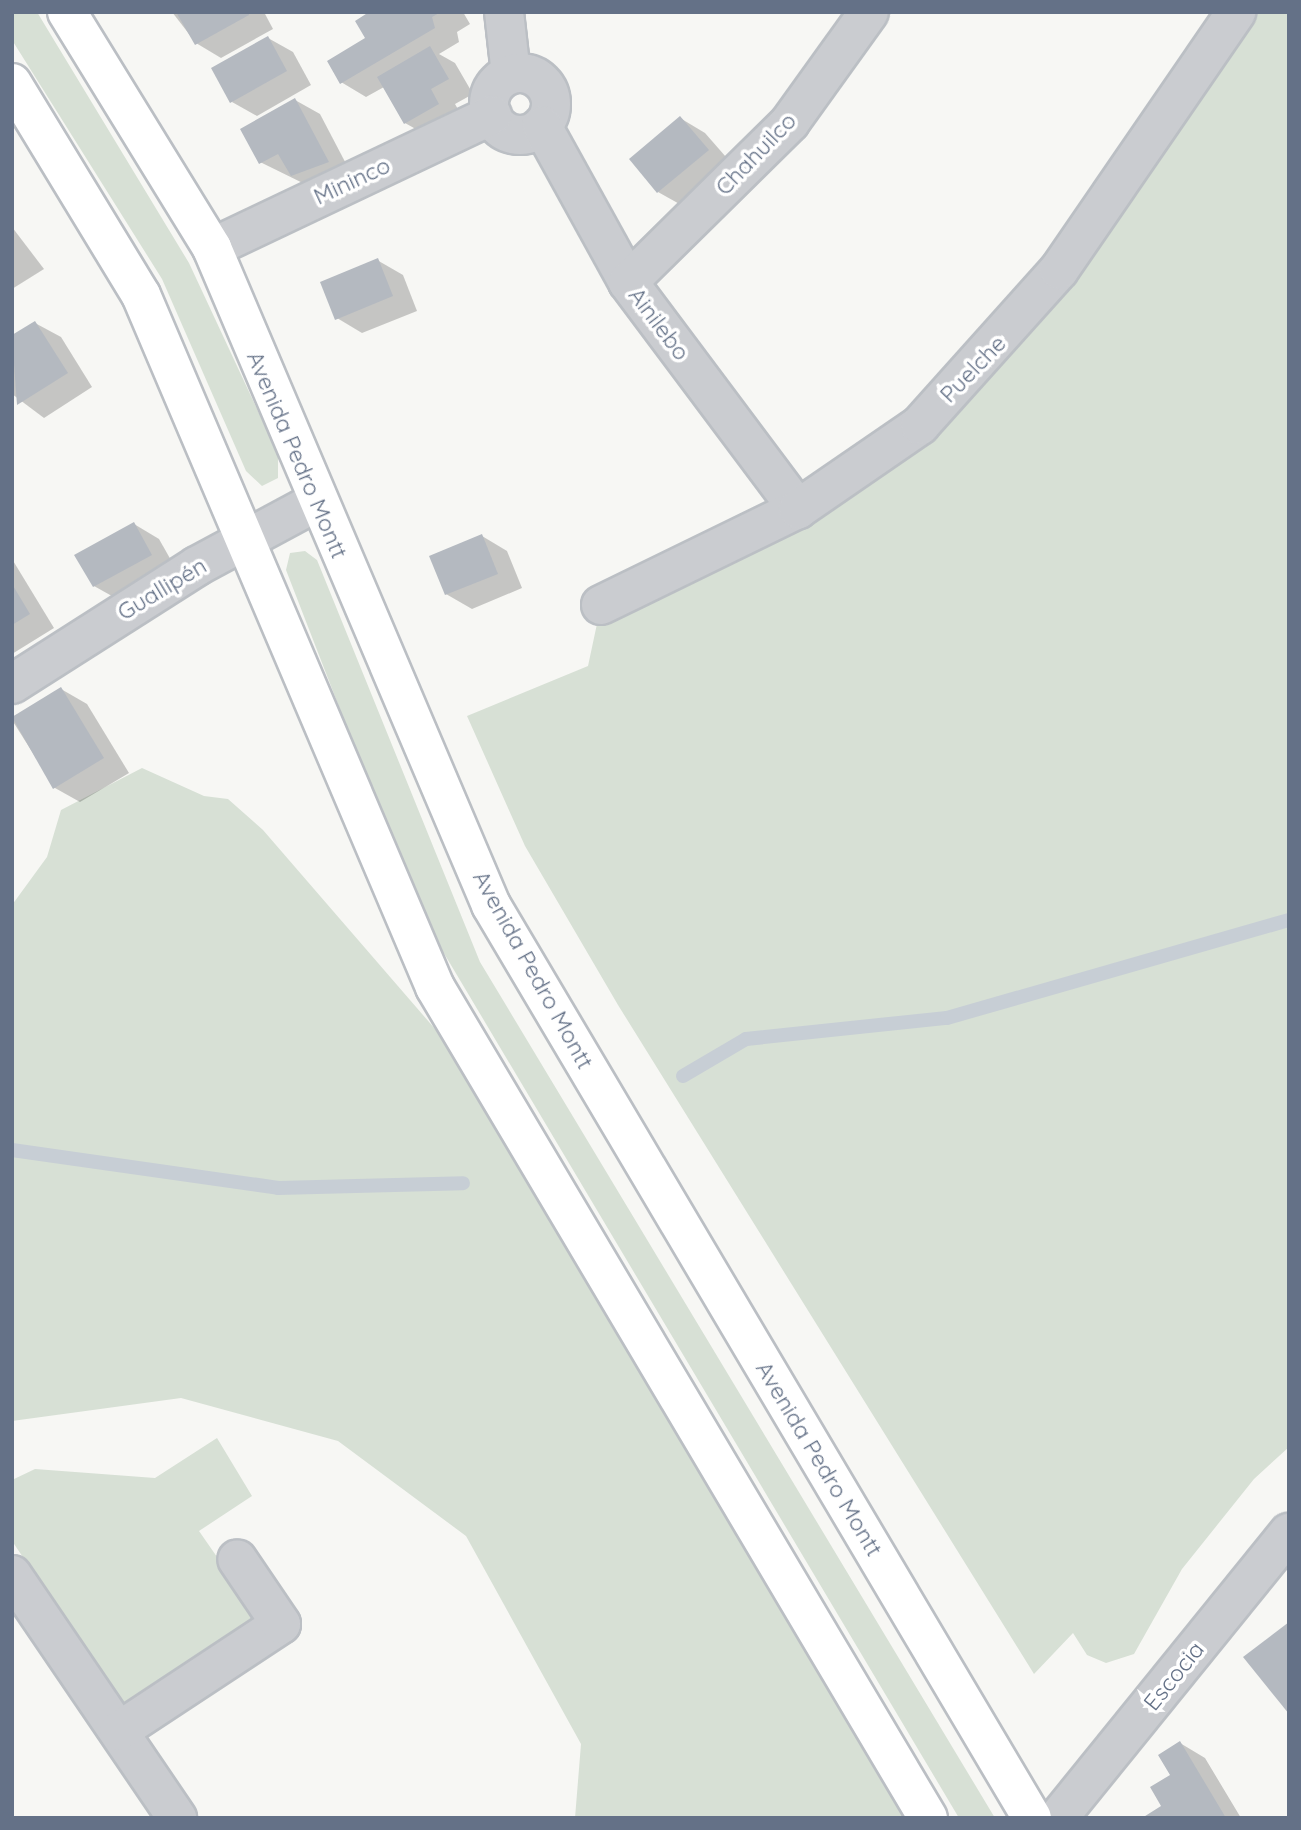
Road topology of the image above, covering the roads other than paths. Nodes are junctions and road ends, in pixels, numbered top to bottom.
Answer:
1 (66, 12) edge
2 (504, 12) edge
3 (869, 12) edge
4 (1236, 12) edge
5 (511, 74) junction
6 (12, 83) edge
7 (492, 116) junction
8 (542, 126) junction
9 (212, 248) junction
10 (628, 282) junction
11 (316, 502) junction
12 (798, 509) junction
13 (248, 538) junction
14 (601, 605) dead end
15 (12, 684) edge
16 (1289, 1533) edge
17 (237, 1559) dead end
18 (12, 1575) edge
19 (119, 1731) junction
20 (177, 1818) edge
21 (928, 1818) edge
22 (1032, 1818) edge
23 (1058, 1818) edge

1 - 9 main road, Avenida Pedro Montt
2 - 5 street
3 - 10 street, Chahuilco
4 - 12 street, Puelche
5 - 7 street
5 - 8 street
6 - 13 main road
7 - 8 street
7 - 9 street, Mininco
8 - 10 street, Ainilebo
9 - 11 main road, Avenida Pedro Montt
10 - 12 street, Ainilebo
11 - 13 street, Guallipén
11 - 22 main road, Avenida Pedro Montt
12 - 14 street, Puelche
13 - 15 street, Guallipén
13 - 21 main road
16 - 23 street, Escocia
17 - 19 street
18 - 19 street
19 - 20 street

